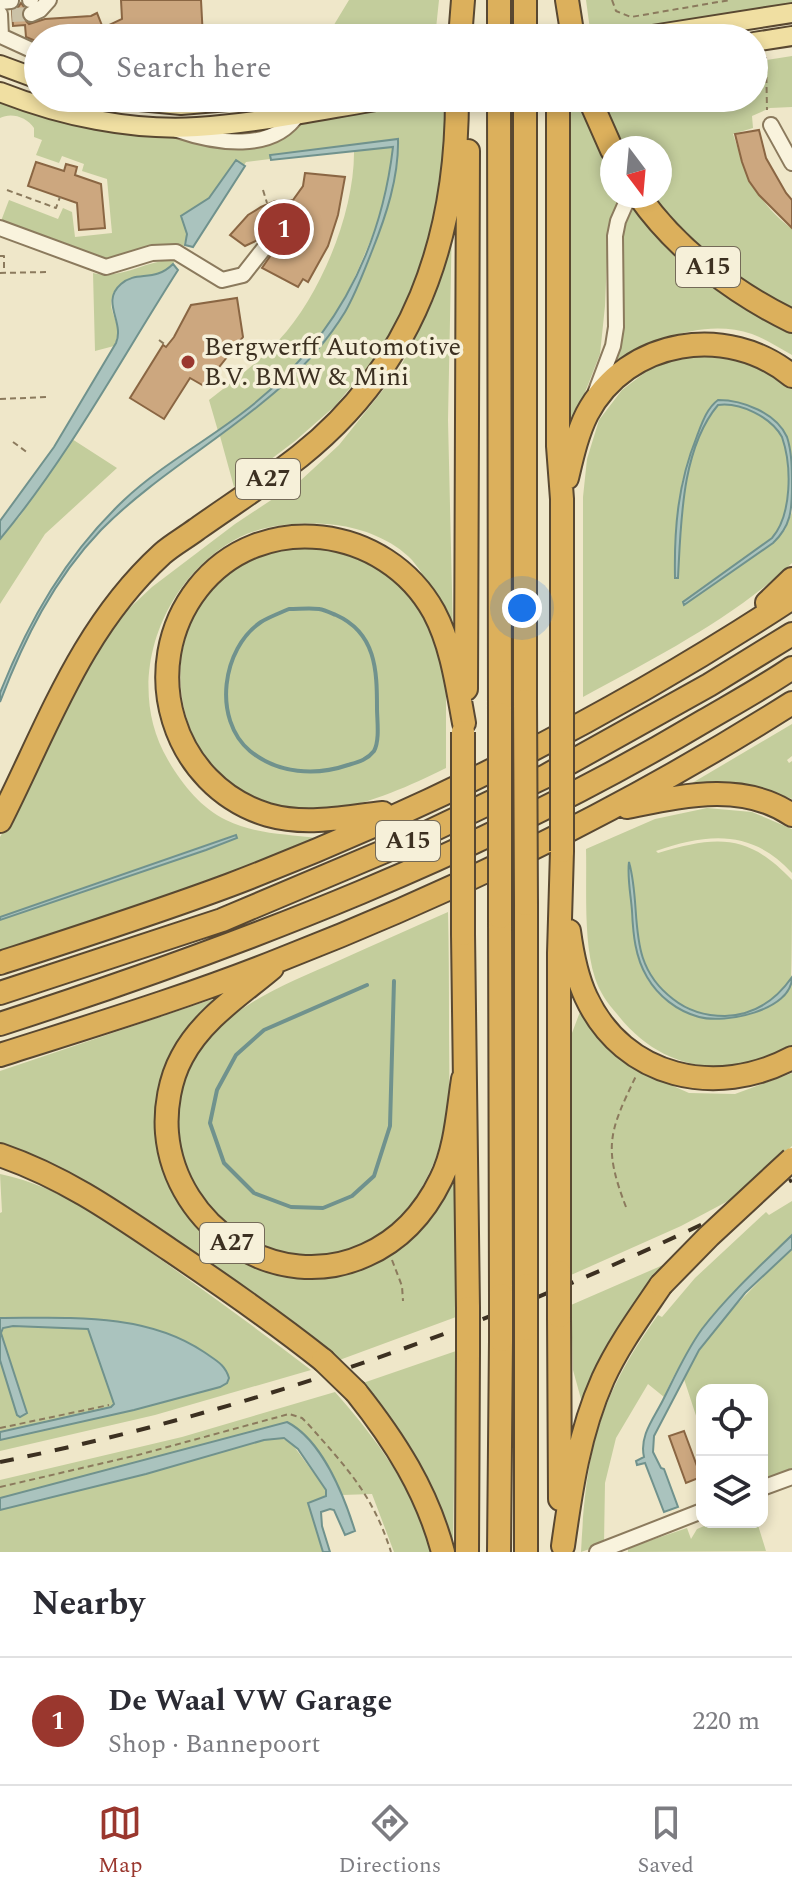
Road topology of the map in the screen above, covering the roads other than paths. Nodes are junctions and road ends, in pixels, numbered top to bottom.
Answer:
1 (49, 0) edge
2 (464, 0) edge
3 (499, 0) edge
4 (525, 0) edge
5 (558, 0) edge
6 (567, 0) edge
7 (31, 5) tunnel mouth
8 (5, 10) edge
9 (792, 13) edge
10 (463, 24) edge
11 (499, 24) edge
12 (525, 24) edge
13 (558, 24) edge
14 (571, 24) edge
15 (722, 24) edge
16 (792, 36) edge
17 (768, 40) edge
18 (24, 47) edge
19 (0, 65) edge
20 (24, 74) edge
21 (0, 92) edge
22 (24, 99) edge
23 (66, 112) edge
24 (310, 112) edge
25 (456, 112) edge
26 (468, 112) edge
27 (499, 112) edge
28 (525, 112) edge
29 (558, 112) edge
30 (595, 112) edge
31 (771, 125) road end
32 (606, 136) edge
33 (792, 163) edge
34 (624, 208) edge
35 (649, 208) edge
36 (7, 231) edge
37 (265, 247) dead end
38 (792, 321) edge
39 (792, 376) edge
40 (587, 413) junction
41 (562, 499) junction
42 (792, 579) edge
43 (792, 598) edge
44 (792, 634) edge
45 (731, 637) junction
46 (792, 668) edge
47 (792, 703) edge
48 (464, 727) junction
49 (404, 811) junction
50 (606, 811) junction
51 (792, 815) edge
52 (0, 821) edge
53 (563, 886) junction
54 (280, 960) junction
55 (0, 963) edge
56 (579, 979) junction
57 (0, 993) edge
58 (0, 1024) edge
59 (558, 1028) junction
60 (0, 1055) edge
61 (792, 1058) edge
62 (463, 1079) junction
63 (0, 1155) edge
64 (792, 1159) edge
65 (792, 1477) edge
66 (768, 1486) edge
67 (696, 1513) edge
68 (563, 1549) edge
69 (443, 1552) edge
70 (467, 1552) edge
71 (499, 1552) edge
72 (526, 1552) edge
73 (597, 1552) edge

1 - 7 street
2 - 10 highway
3 - 11 highway
4 - 12 highway
5 - 13 highway
6 - 14 highway
8 - 18 street
9 - 15 main road
16 - 17 main road
19 - 20 main road
21 - 22 main road
23 - 24 main road
25 - 52 highway, A27
26 - 48 highway, A27
27 - 71 highway, bridge
28 - 72 highway, bridge
29 - 41 highway
30 - 32 highway
31 - 33 street
34 - 40 street
35 - 38 highway, A15
36 - 37 street
39 - 40 highway
40 - 41 highway
41 - 53 highway, bridge
42 - 45 highway
43 - 45 highway, A15
44 - 57 highway, A15
45 - 49 highway, A15
46 - 58 highway, A15
47 - 50 highway, A15
48 - 49 highway, A15
48 - 62 highway, A27, bridge
49 - 55 highway, A15
50 - 51 highway, A15
50 - 54 highway, A15
53 - 56 highway
53 - 59 highway
54 - 60 highway, A15
54 - 62 highway, A27
56 - 59 street
56 - 61 highway
59 - 68 highway, bridge
62 - 70 highway, A27, bridge
63 - 69 highway, bridge
64 - 68 highway, bridge
65 - 66 street
67 - 73 street

